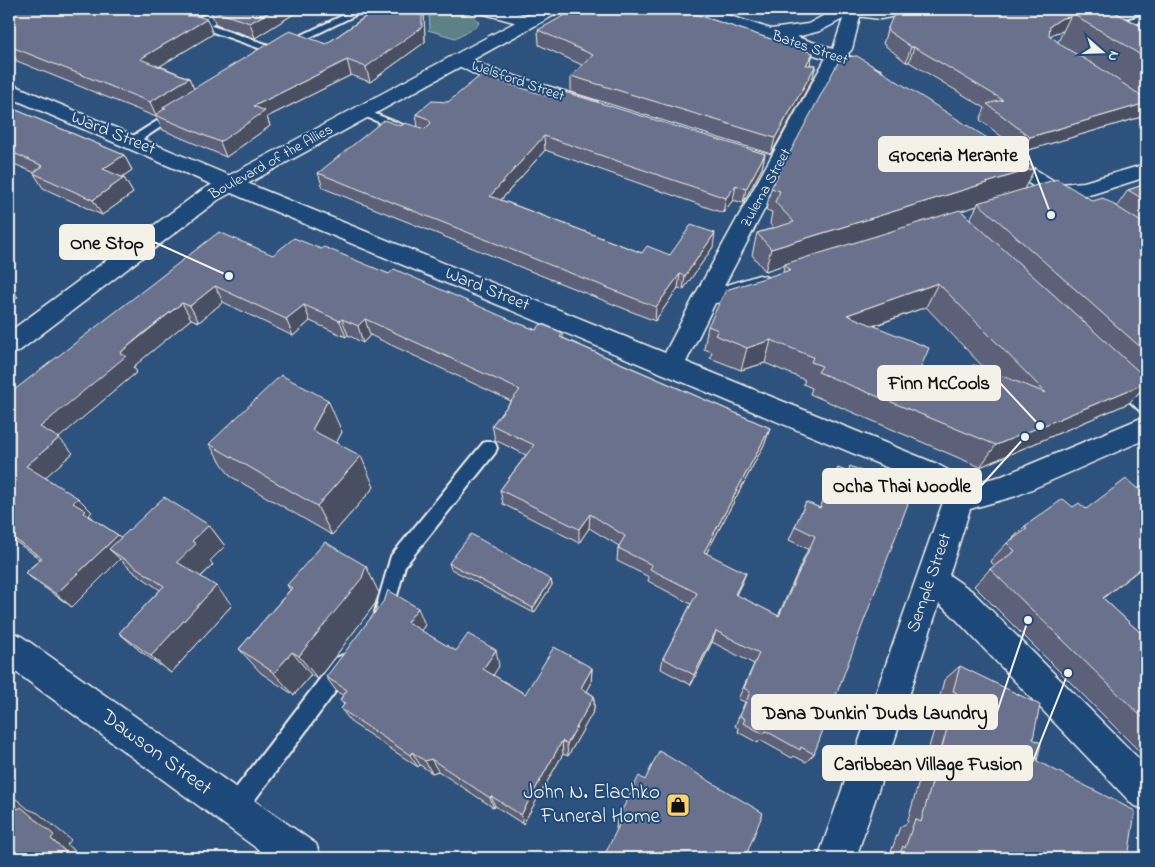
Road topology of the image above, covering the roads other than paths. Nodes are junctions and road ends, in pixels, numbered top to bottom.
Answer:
1 (152, 9) edge
2 (226, 9) edge
3 (363, 9) edge
4 (487, 9) edge
5 (552, 9) edge
6 (692, 9) edge
7 (904, 9) edge
8 (851, 10) edge
9 (1146, 18) edge
10 (528, 22) junction
11 (199, 25) junction
12 (1102, 28) edge
13 (767, 33) junction
14 (836, 56) junction
15 (459, 59) junction
16 (887, 82) edge
17 (9, 90) edge
18 (189, 104) edge
19 (607, 111) edge
20 (363, 112) junction
21 (419, 135) edge
22 (132, 140) junction
23 (983, 144) edge
24 (756, 158) edge
25 (778, 165) junction
26 (1146, 170) edge
27 (230, 183) junction
28 (1054, 192) junction
29 (1029, 199) edge
30 (1088, 212) edge
31 (783, 276) edge
32 (707, 295) junction
33 (9, 345) edge
34 (672, 365) junction
35 (1108, 372) edge
36 (1146, 407) edge
37 (1146, 427) edge
38 (489, 448) dead end
39 (959, 499) junction
40 (931, 580) junction
41 (373, 625) edge
42 (9, 647) edge
43 (356, 649) edge
44 (1146, 792) edge
45 (234, 809) junction
46 (302, 858) edge
47 (837, 858) edge

1 - 11 lane
2 - 11 street
3 - 11 lane
4 - 10 street
5 - 10 street, Boulevard of the Allies
6 - 13 street, Bates Street
7 - 8 street
8 - 13 street
8 - 14 street, Zulema Street
9 - 12 lane
10 - 15 street, Boulevard of the Allies
13 - 14 street, Bates Street
14 - 16 street, Bates Street
14 - 25 street, Zulema Street
15 - 19 street, Welsford Street
15 - 20 street, Boulevard of the Allies
17 - 22 street, Ward Street
18 - 22 lane
20 - 21 lane
20 - 27 street, Boulevard of the Allies
22 - 27 street, Ward Street
23 - 28 street
24 - 25 street
25 - 32 street, Zulema Street
26 - 28 street
27 - 33 street, Boulevard of the Allies
27 - 34 street, Ward Street
28 - 29 street
28 - 30 street
31 - 32 street
32 - 34 street, Zulema Street
34 - 39 street, Ward Street
35 - 36 lane
37 - 39 street
38 - 41 lane
39 - 40 street, Semple Street
40 - 44 street
40 - 47 street, Semple Street
42 - 45 street, Dawson Street
43 - 45 lane
45 - 46 street, Dawson Street

